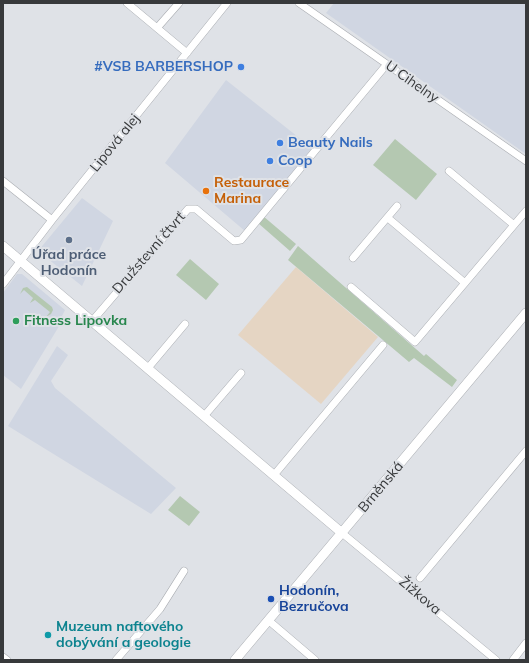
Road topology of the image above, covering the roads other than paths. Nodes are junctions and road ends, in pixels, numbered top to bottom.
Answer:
1 (127, 3) edge
2 (179, 3) edge
3 (228, 3) edge
4 (299, 3) edge
5 (157, 28) junction
6 (187, 53) junction
7 (387, 64) junction
8 (526, 161) edge
9 (449, 172) dead end
10 (3, 181) edge
11 (397, 206) dead end
12 (526, 211) edge
13 (388, 218) junction
14 (52, 220) junction
15 (514, 225) junction
16 (3, 246) edge
17 (354, 258) dead end
18 (21, 261) junction
19 (465, 283) junction
20 (3, 284) edge
21 (351, 287) dead end
22 (526, 313) edge
23 (93, 320) junction
24 (185, 324) dead end
25 (383, 345) dead end
26 (148, 368) junction
27 (241, 373) dead end
28 (205, 415) junction
29 (526, 451) edge
30 (274, 475) junction
31 (342, 533) junction
32 (184, 571) dead end
33 (420, 578) dead end
34 (268, 620) junction
35 (526, 643) edge
36 (242, 656) edge
37 (3, 657) edge
38 (7, 660) edge
39 (116, 660) edge
40 (234, 660) edge
41 (315, 660) edge
42 (496, 660) edge
43 (513, 660) edge

1 - 5 street
2 - 5 street
3 - 6 street, Lipová alej
4 - 7 street, U Cihelny
5 - 6 street
6 - 14 street, Lipová alej
7 - 8 street, U Cihelny
7 - 23 street, Družstevní čtvrť
9 - 15 street
10 - 14 street
11 - 13 street
12 - 15 street
13 - 17 street
13 - 19 street
14 - 18 street, Lipová alej
15 - 19 street
16 - 18 main road
18 - 20 street, Lipová alej
18 - 23 main road
19 - 21 street
22 - 31 main road, Brněnská
23 - 26 main road
24 - 26 street
25 - 30 street
26 - 28 main road
27 - 28 street
28 - 30 main road
29 - 33 street
30 - 31 main road
31 - 34 main road, Brněnská
31 - 42 street, Žižkova
32 - 39 street
34 - 36 main road, Brněnská
34 - 41 street
35 - 43 street
36 - 40 main road, Brněnská
37 - 38 street

